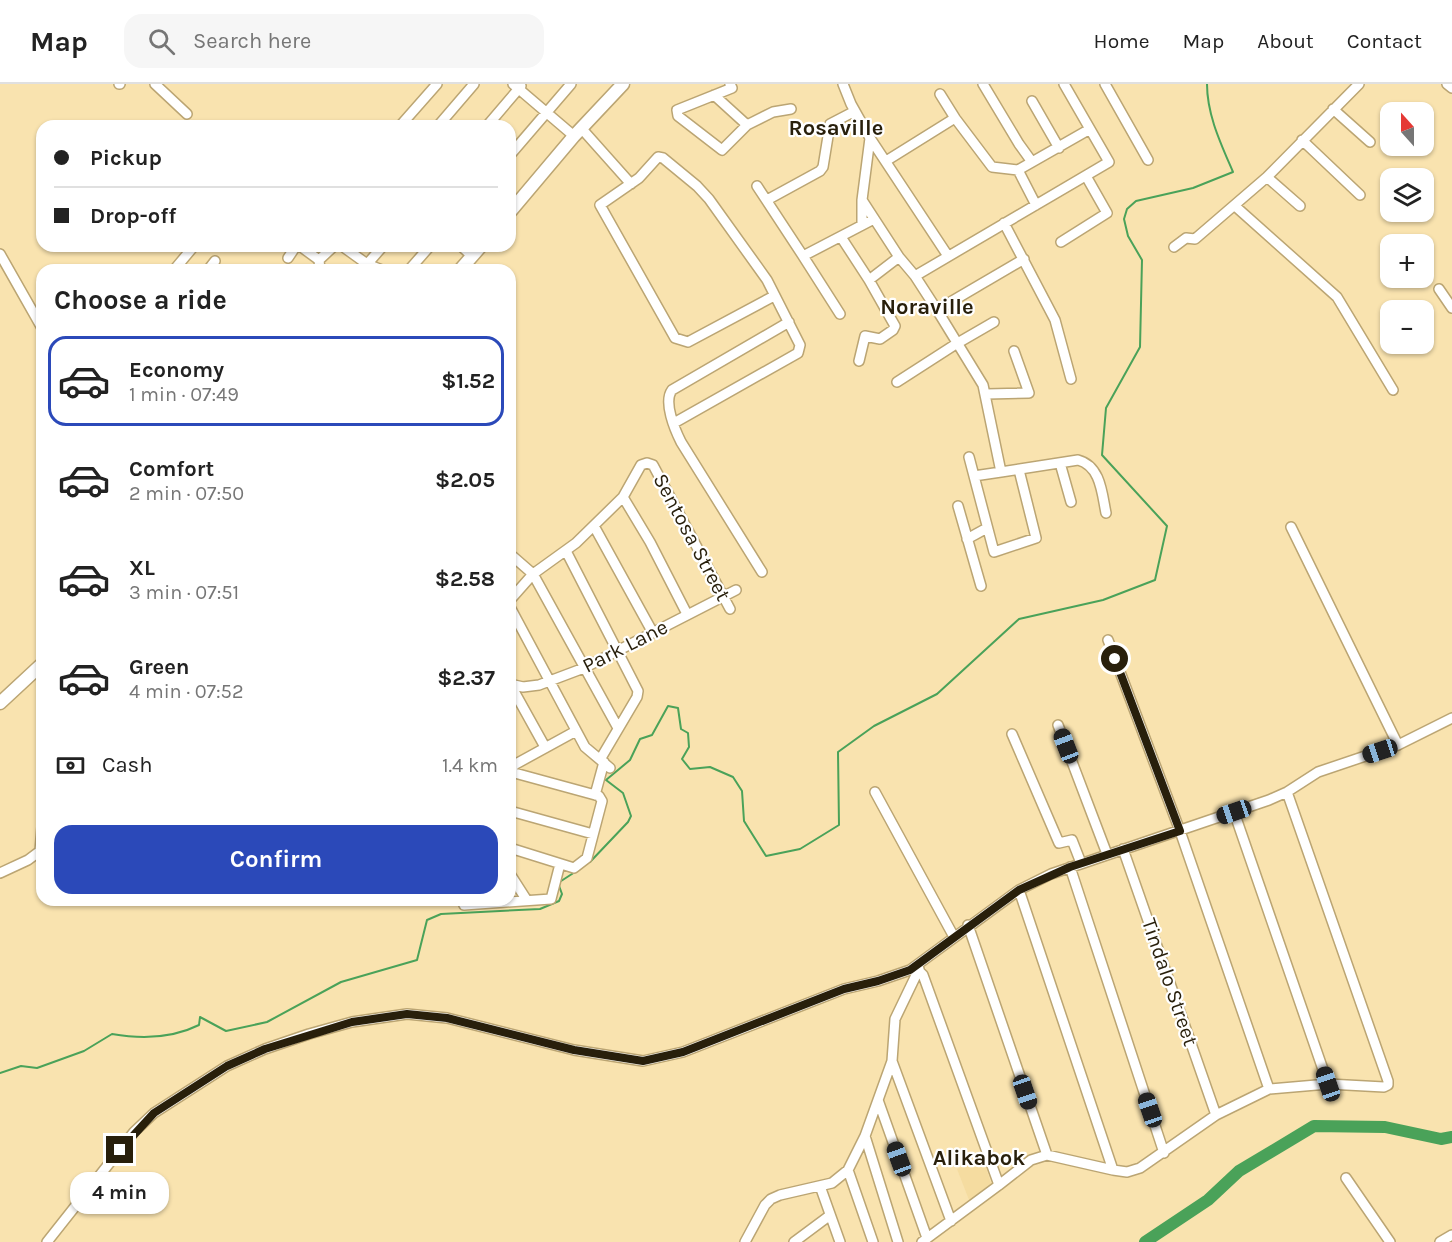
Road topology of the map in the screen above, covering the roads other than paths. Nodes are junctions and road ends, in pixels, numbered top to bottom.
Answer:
1 (155, 84) edge
2 (437, 84) edge
3 (474, 84) edge
4 (571, 84) edge
5 (623, 84) edge
6 (730, 84) edge
7 (843, 84) edge
8 (983, 84) edge
9 (1064, 84) edge
10 (1105, 84) edge
11 (1359, 84) edge
12 (1447, 84) edge
13 (518, 86) edge
14 (1452, 88) edge
15 (940, 94) dead end
16 (714, 95) junction
17 (1032, 101) dead end
18 (791, 109) dead end
19 (1333, 109) junction
20 (855, 111) junction
21 (547, 112) junction
22 (187, 114) dead end
23 (955, 118) junction
24 (405, 120) edge
25 (443, 120) edge
26 (492, 120) edge
27 (747, 126) junction
28 (1090, 129) junction
29 (578, 133) junction
30 (870, 138) junction
31 (1302, 140) junction
32 (1370, 142) dead end
33 (516, 147) edge
34 (1059, 148) junction
35 (1148, 160) dead end
36 (886, 161) junction
37 (1032, 162) junction
38 (1018, 170) junction
39 (1086, 176) junction
40 (1267, 177) junction
41 (631, 184) junction
42 (757, 186) dead end
43 (1360, 195) dead end
44 (767, 200) junction
45 (862, 200) junction
46 (516, 205) edge
47 (1036, 205) junction
48 (1235, 206) junction
49 (1300, 206) dead end
50 (874, 219) junction
51 (1004, 223) junction
52 (862, 225) junction
53 (841, 237) junction
54 (1061, 242) dead end
55 (1174, 248) dead end
56 (189, 252) edge
57 (293, 252) edge
58 (305, 252) edge
59 (349, 252) edge
60 (378, 252) edge
61 (425, 252) edge
62 (468, 252) edge
63 (476, 252) edge
64 (0, 254) edge
65 (472, 256) junction
66 (803, 256) junction
67 (948, 256) junction
68 (899, 257) junction
69 (288, 258) dead end
70 (1024, 260) junction
71 (214, 261) dead end
72 (179, 264) edge
73 (212, 264) edge
74 (319, 264) edge
75 (362, 264) edge
76 (368, 264) edge
77 (414, 264) edge
78 (465, 264) edge
79 (915, 276) junction
80 (868, 280) junction
81 (1439, 289) dead end
82 (774, 296) junction
83 (1452, 308) edge
84 (937, 310) junction
85 (840, 314) dead end
86 (36, 317) edge
87 (789, 322) junction
88 (994, 322) dead end
89 (956, 344) junction
90 (1014, 351) dead end
91 (859, 361) dead end
92 (1071, 379) dead end
93 (897, 382) dead end
94 (1393, 390) dead end
95 (987, 394) junction
96 (674, 423) junction
97 (969, 457) dead end
98 (1060, 463) junction
99 (1019, 470) junction
100 (1001, 472) junction
101 (974, 476) junction
102 (623, 497) junction
103 (1071, 502) dead end
104 (958, 506) dead end
105 (1106, 513) dead end
106 (594, 526) junction
107 (1291, 527) dead end
108 (987, 528) junction
109 (967, 538) junction
110 (566, 551) junction
111 (516, 559) edge
112 (762, 572) dead end
113 (533, 574) junction
114 (981, 586) dead end
115 (736, 590) dead end
116 (516, 593) edge
117 (723, 596) junction
118 (730, 609) dead end
119 (687, 614) junction
120 (516, 618) edge
121 (653, 633) junction
122 (1108, 640) dead end
123 (618, 651) junction
124 (584, 668) junction
125 (36, 670) edge
126 (550, 681) junction
127 (516, 685) edge
128 (516, 695) edge
129 (0, 703) edge
130 (1452, 718) edge
131 (1058, 725) dead end
132 (618, 728) junction
133 (576, 730) junction
134 (1012, 734) dead end
135 (1398, 745) junction
136 (545, 747) junction
137 (605, 763) junction
138 (516, 764) edge
139 (516, 769) edge
140 (875, 792) dead end
141 (1287, 792) junction
142 (594, 795) junction
143 (1234, 812) junction
144 (516, 813) edge
145 (1180, 831) junction
146 (593, 834) junction
147 (1123, 849) junction
148 (516, 850) edge
149 (36, 854) edge
150 (1107, 854) junction
151 (1081, 863) junction
152 (560, 864) junction
153 (1070, 867) junction
154 (0, 873) edge
155 (516, 883) edge
156 (1019, 890) junction
157 (516, 899) edge
158 (526, 899) junction
159 (968, 926) junction
160 (954, 937) junction
161 (917, 968) junction
162 (892, 1061) junction
163 (1328, 1084) junction
164 (1269, 1089) junction
165 (878, 1100) junction
166 (1216, 1115) junction
167 (865, 1136) junction
168 (1164, 1153) junction
169 (1047, 1155) junction
170 (848, 1170) junction
171 (1113, 1170) junction
172 (1346, 1178) dead end
173 (999, 1185) junction
174 (820, 1186) junction
175 (829, 1216) junction
176 (951, 1221) junction
177 (1452, 1235) edge
178 (925, 1240) edge
179 (47, 1242) edge
180 (745, 1242) edge
181 (794, 1242) edge
182 (840, 1242) edge
183 (873, 1242) edge
184 (898, 1242) edge
185 (1390, 1242) edge
186 (1441, 1242) edge

1 - 22 street
2 - 24 street
3 - 25 street
4 - 21 street
5 - 29 main road
6 - 16 street
7 - 20 street
8 - 37 street
9 - 28 street
10 - 35 street
11 - 19 street
12 - 14 street
13 - 21 street
13 - 26 street
15 - 23 street
16 - 27 street
16 - 27 street
17 - 34 street
18 - 27 street
19 - 31 street
19 - 32 street
20 - 30 street
20 - 44 street
21 - 29 street
21 - 33 street
23 - 36 street
23 - 38 street
28 - 34 street
28 - 39 street
29 - 41 street
29 - 46 main road
30 - 36 street
30 - 45 street
31 - 40 street
31 - 43 street
34 - 37 street
36 - 67 street
37 - 38 street
38 - 47 street
39 - 47 street
39 - 54 street
40 - 48 street
40 - 49 street
41 - 82 street
41 - 82 street
42 - 44 street
44 - 66 street
45 - 50 street
45 - 52 street
47 - 51 street
48 - 55 street
48 - 94 street
50 - 52 street
50 - 68 street
51 - 67 street
51 - 70 street
52 - 53 street
53 - 66 street
53 - 80 street
56 - 72 street
57 - 69 street
58 - 74 street
59 - 75 street
60 - 76 street
61 - 77 street
62 - 65 street
63 - 65 main road
64 - 86 street
65 - 78 main road
66 - 85 street
67 - 79 street
68 - 79 street
68 - 80 street
70 - 84 street
70 - 92 street
71 - 73 street
79 - 84 street
80 - 91 street
81 - 83 street
82 - 87 street
84 - 89 street
87 - 96 street
87 - 96 street
88 - 89 street
89 - 93 street
89 - 95 street
90 - 95 street
95 - 100 street
96 - 112 street
97 - 101 street
98 - 99 street
98 - 103 street
98 - 105 street
99 - 100 street
99 - 108 street
100 - 101 street
101 - 108 street
102 - 106 street
102 - 117 street, Sentosa Street
102 - 119 street
104 - 109 street
106 - 110 street
106 - 121 street
107 - 135 street
108 - 109 street
109 - 114 street
110 - 113 street
110 - 123 street
111 - 113 street
113 - 116 street
113 - 124 street
115 - 117 street, Park Lane
117 - 118 street, Sentosa Street
117 - 119 street, Park Lane
119 - 121 street, Park Lane
120 - 126 street
121 - 123 street, Park Lane
122 - 145 street
123 - 124 street, Park Lane
123 - 132 street
124 - 126 street, Park Lane
124 - 132 street
125 - 129 main road
126 - 127 street, Park Lane
126 - 133 street
128 - 136 street
130 - 135 street
131 - 150 street
132 - 137 street
133 - 136 street
133 - 137 street
134 - 151 street
135 - 141 street
136 - 138 street
137 - 142 street
139 - 142 street
140 - 160 street
141 - 143 street
141 - 163 street
142 - 146 street
143 - 145 street
143 - 163 street
144 - 146 street
145 - 147 street
145 - 164 street
146 - 152 street
147 - 150 street
147 - 166 street, Tindalo Street
148 - 152 street
149 - 154 street
150 - 151 street
151 - 153 street
152 - 158 street
153 - 156 street
153 - 168 street
155 - 158 street
156 - 159 street
156 - 171 street
157 - 158 street
159 - 160 street
159 - 169 street
160 - 161 street
161 - 162 street
161 - 173 street
161 - 179 street
162 - 165 street
162 - 176 street
163 - 164 street
164 - 166 street
165 - 167 street
165 - 178 street
166 - 168 street
167 - 170 street
167 - 184 street
168 - 171 street
169 - 171 street
169 - 173 street
170 - 174 street
170 - 183 street
172 - 185 street
173 - 176 street
174 - 175 street
174 - 180 street
175 - 181 street
175 - 182 street
176 - 178 street
177 - 186 street

